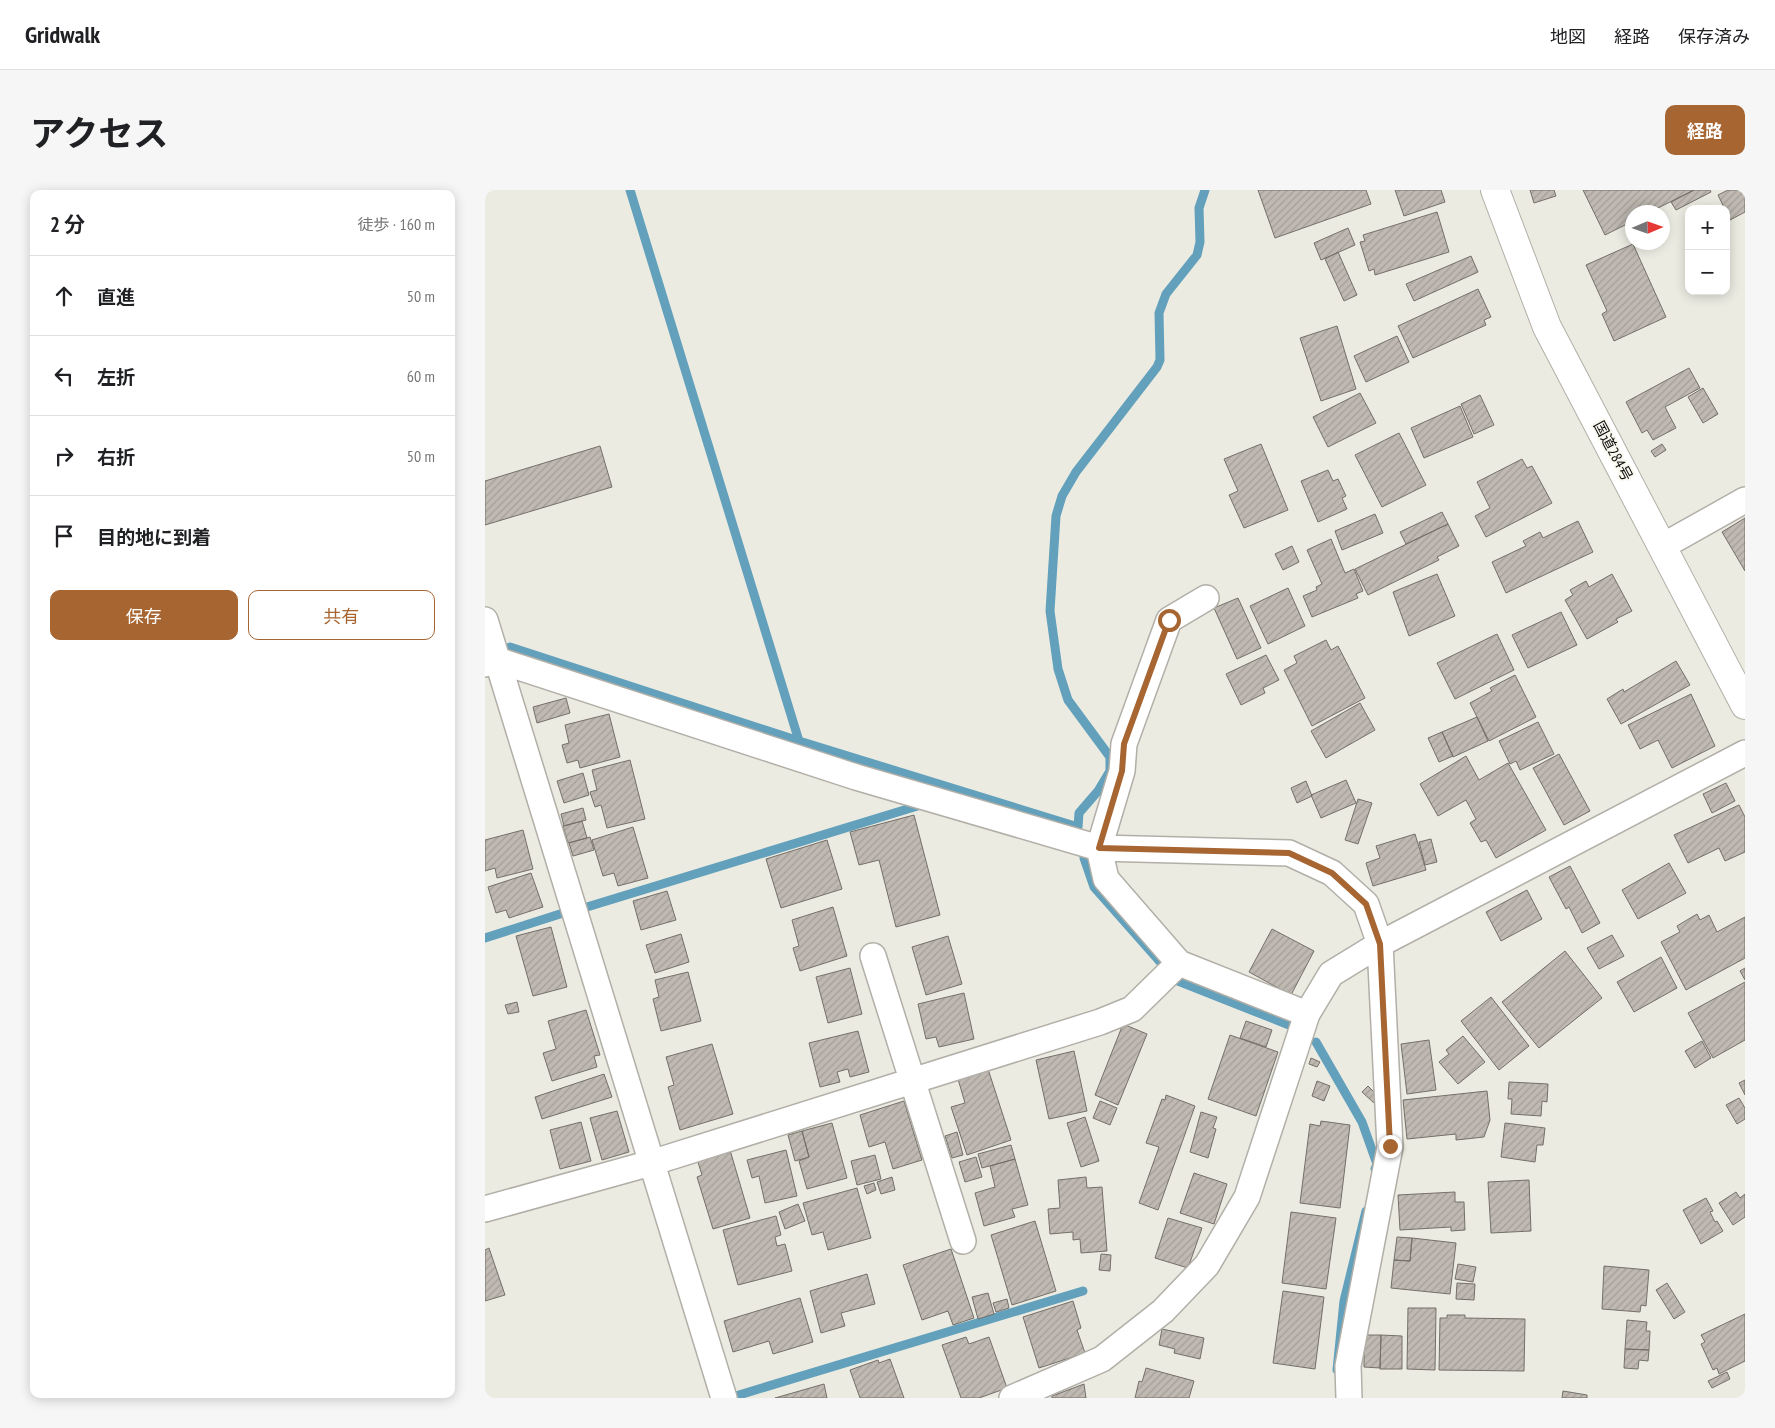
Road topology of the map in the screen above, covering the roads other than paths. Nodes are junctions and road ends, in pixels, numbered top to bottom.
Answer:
1 (1495, 190) edge
2 (1745, 500) edge
3 (1663, 546) junction
4 (1206, 598) dead end
5 (485, 620) edge
6 (491, 662) edge
7 (1745, 705) edge
8 (1745, 754) edge
9 (1099, 848) junction
10 (1380, 944) junction
11 (873, 956) dead end
12 (1179, 963) junction
13 (1307, 1014) junction
14 (912, 1079) junction
15 (651, 1162) junction
16 (485, 1209) edge
17 (963, 1241) dead end
18 (724, 1398) edge
19 (1012, 1398) edge
20 (1349, 1398) edge

1 - 3 highway, 国道284号
2 - 3 street
3 - 7 highway, 国道284号
4 - 9 street
5 - 6 street
6 - 9 street
6 - 15 street
8 - 10 street
9 - 10 street
9 - 12 street
10 - 13 street
10 - 20 street
11 - 14 street
12 - 13 street
12 - 14 street
13 - 19 street
14 - 15 street
14 - 17 street
15 - 16 street
15 - 18 street

